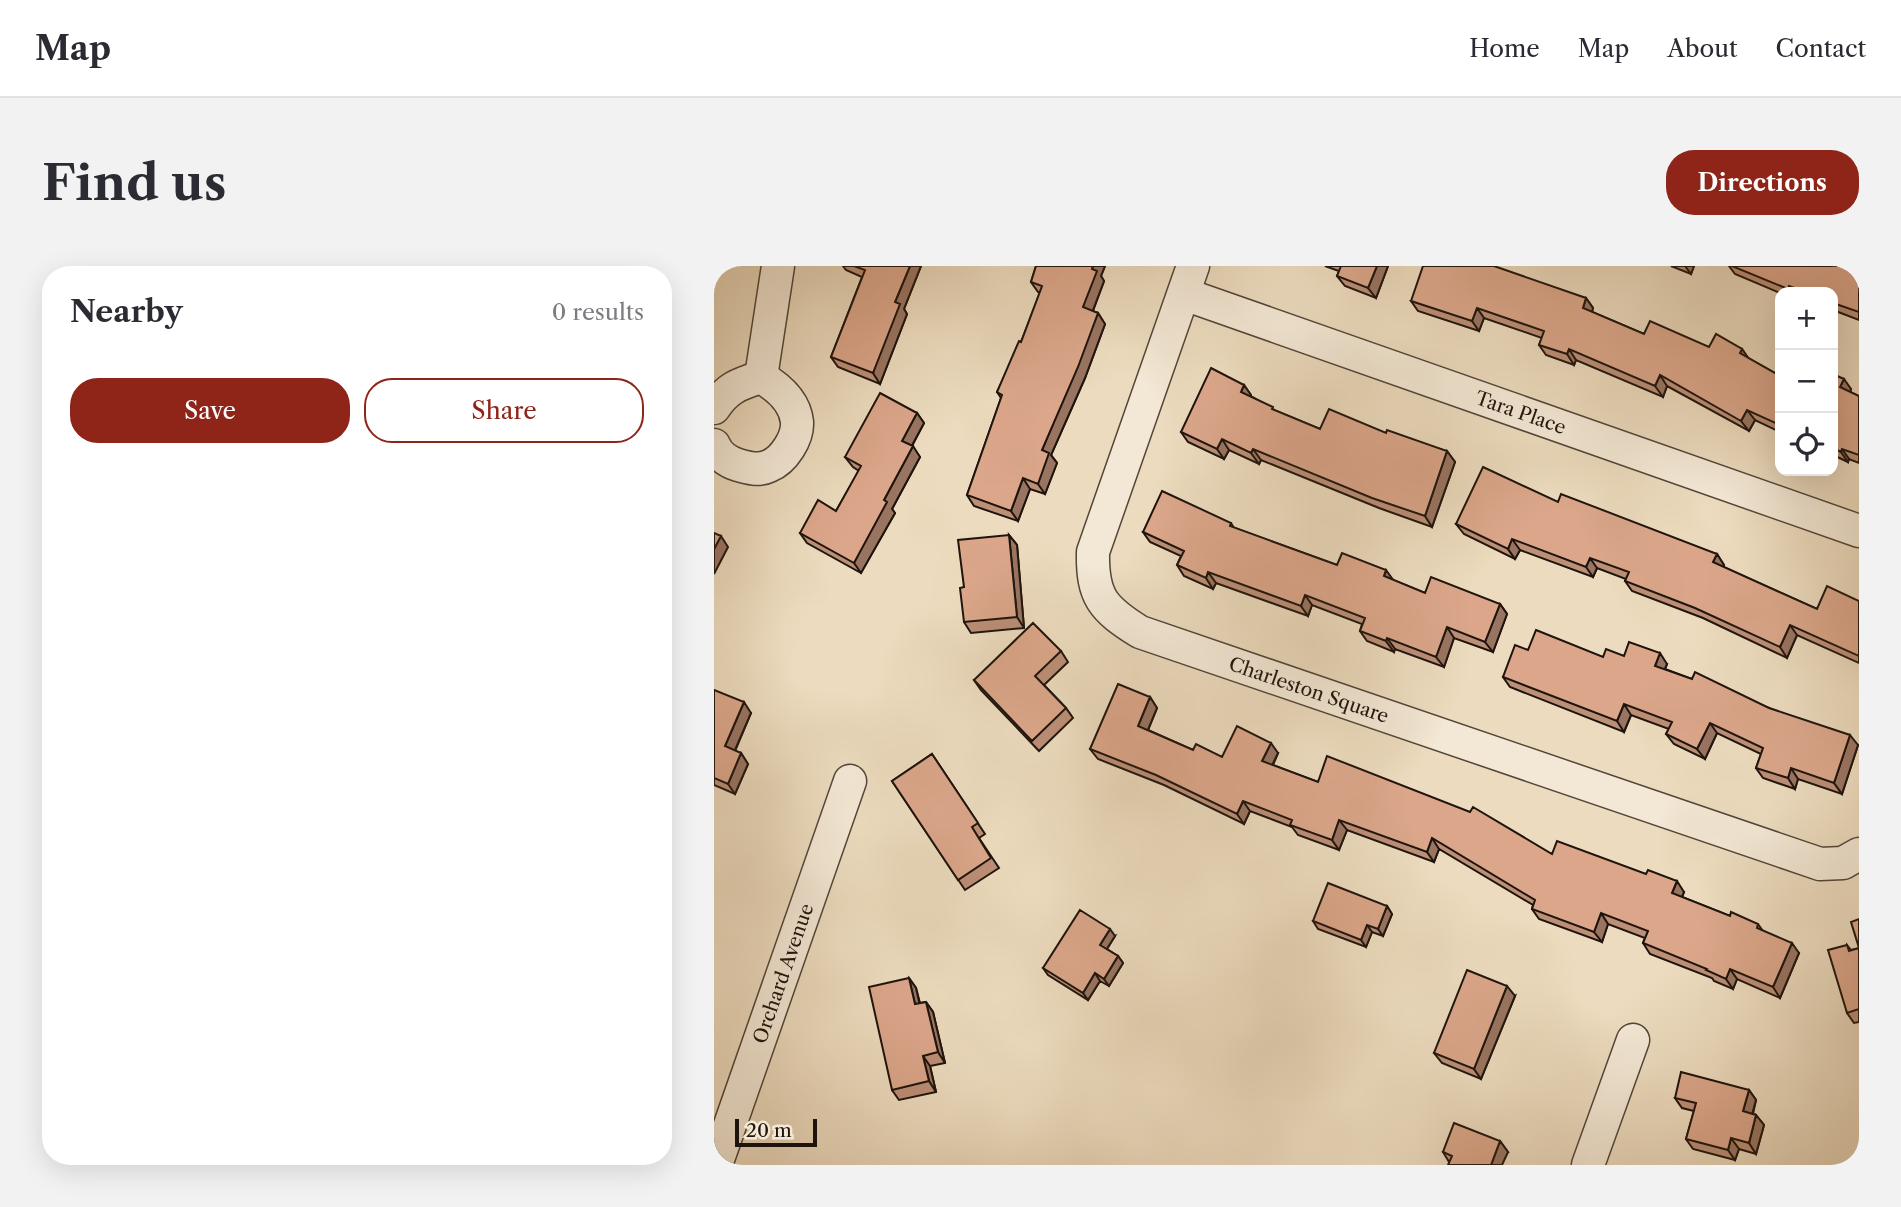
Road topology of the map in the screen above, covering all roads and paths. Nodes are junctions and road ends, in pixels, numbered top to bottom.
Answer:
1 (778, 266) edge
2 (1189, 280) edge
3 (761, 377) junction
4 (714, 408) edge
5 (714, 445) edge
6 (1859, 531) edge
7 (850, 781) dead end
8 (1859, 854) edge
9 (1633, 1040) dead end
10 (716, 1165) edge
11 (1588, 1165) edge

1 - 3 street
2 - 6 street, Tara Place
2 - 8 street, Charleston Square
3 - 4 street
3 - 5 street
7 - 10 street, Orchard Avenue
9 - 11 street

